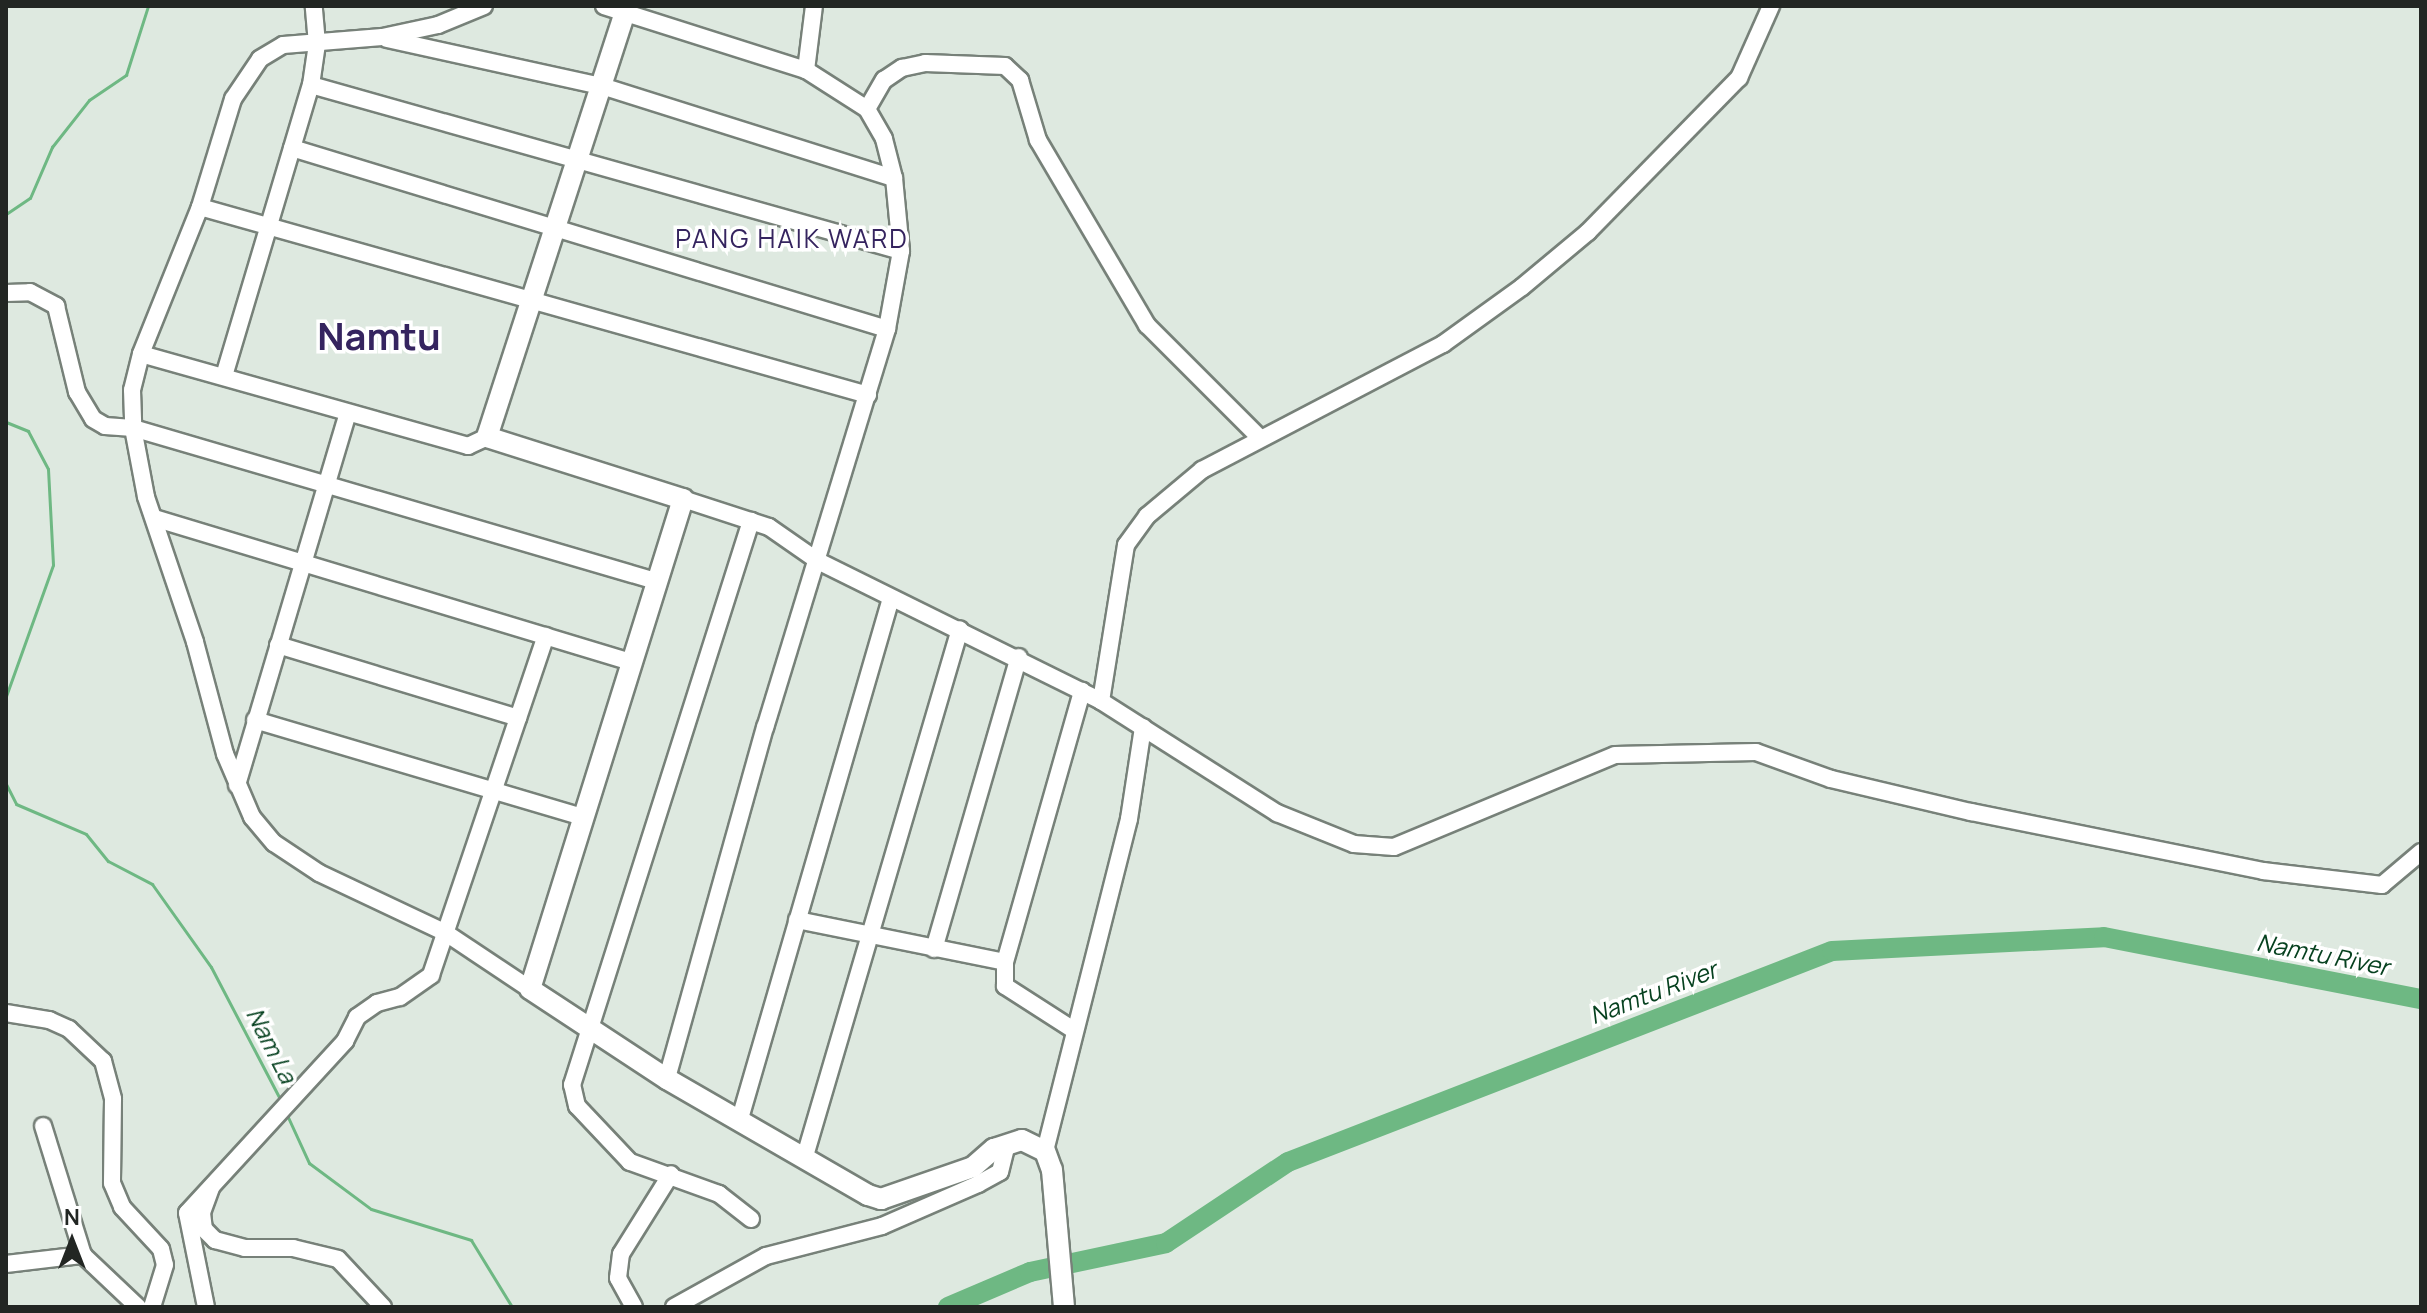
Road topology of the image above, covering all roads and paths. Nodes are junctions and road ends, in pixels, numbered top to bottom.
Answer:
1 (314, 6) edge
2 (484, 6) edge
3 (604, 6) edge
4 (814, 6) edge
5 (1771, 6) edge
6 (626, 9) edge
7 (382, 37) junction
8 (317, 44) junction
9 (806, 70) junction
10 (311, 85) junction
11 (605, 87) junction
12 (867, 109) junction
13 (292, 148) junction
14 (580, 160) junction
15 (894, 178) junction
16 (200, 207) junction
17 (269, 227) junction
18 (558, 229) junction
19 (901, 251) junction
20 (6, 293) edge
21 (534, 301) junction
22 (887, 329) junction
23 (141, 354) junction
24 (224, 376) junction
25 (868, 395) junction
26 (348, 413) junction
27 (133, 428) junction
28 (487, 437) junction
29 (1259, 437) junction
30 (326, 484) junction
31 (683, 499) junction
32 (154, 518) junction
33 (751, 521) junction
34 (818, 561) junction
35 (302, 562) junction
36 (656, 581) junction
37 (891, 598) junction
38 (960, 629) junction
39 (546, 636) junction
40 (278, 645) junction
41 (1019, 657) junction
42 (629, 661) junction
43 (1082, 691) junction
44 (1101, 701) junction
45 (518, 718) junction
46 (255, 720) junction
47 (1143, 727) junction
48 (237, 785) junction
49 (494, 791) junction
50 (583, 817) junction
51 (2421, 852) edge
52 (797, 920) junction
53 (446, 933) junction
54 (870, 937) junction
55 (934, 949) junction
56 (1005, 962) junction
57 (530, 989) junction
58 (6, 1013) edge
59 (590, 1029) junction
60 (1072, 1029) junction
61 (667, 1079) junction
62 (739, 1122) junction
63 (43, 1126) dead end
64 (1007, 1144) junction
65 (805, 1156) junction
66 (1048, 1160) junction
67 (671, 1174) junction
68 (215, 1178) junction
69 (751, 1219) dead end
70 (83, 1255) junction
71 (6, 1264) edge
72 (138, 1307) edge
73 (152, 1307) edge
74 (206, 1307) edge
75 (383, 1307) edge
76 (634, 1307) edge
77 (674, 1307) edge
78 (1064, 1307) edge

1 - 8 street
2 - 7 street
3 - 6 street
4 - 9 street
5 - 29 street
6 - 9 street
6 - 11 main road
7 - 8 street
7 - 11 street
8 - 10 street
8 - 16 street
9 - 12 street
10 - 13 street
10 - 14 street
11 - 14 main road
11 - 15 street
12 - 15 street
12 - 29 street
13 - 17 street
13 - 18 street
14 - 18 main road
14 - 19 street
15 - 19 street
16 - 17 street
16 - 23 street
17 - 21 street
17 - 24 street
18 - 21 main road
18 - 22 street
19 - 22 street
20 - 27 street
21 - 25 street
21 - 28 main road
22 - 25 street
23 - 24 street
23 - 27 street
24 - 26 street
25 - 34 street
26 - 28 street
26 - 30 street
27 - 30 street
27 - 32 street
28 - 31 main road
29 - 44 street
30 - 35 street
30 - 36 street
31 - 33 street
31 - 36 main road
32 - 35 street
32 - 48 street
33 - 34 street
33 - 59 street
34 - 37 street
34 - 61 street
35 - 39 street
35 - 40 street
36 - 42 main road
37 - 38 street
37 - 52 street
38 - 41 street
38 - 54 street
39 - 42 street
39 - 45 street
40 - 45 street
40 - 46 street
41 - 43 street
41 - 55 street
42 - 50 main road
43 - 44 street
43 - 56 street
44 - 47 street
45 - 49 street
46 - 48 street
46 - 49 street
47 - 51 street
47 - 60 street
48 - 53 street
49 - 50 street
49 - 53 street
50 - 57 main road
52 - 54 street
52 - 62 street
53 - 57 street
53 - 68 street
54 - 55 street
54 - 65 street
55 - 56 street
56 - 60 street
57 - 59 main road
58 - 73 street
59 - 61 main road
59 - 67 street
60 - 66 street
61 - 62 main road
62 - 65 main road
63 - 70 street
64 - 65 main road
64 - 66 main road
64 - 77 street
66 - 78 main road
67 - 69 street
67 - 76 street
68 - 74 street
68 - 75 street
70 - 71 street
70 - 72 street

